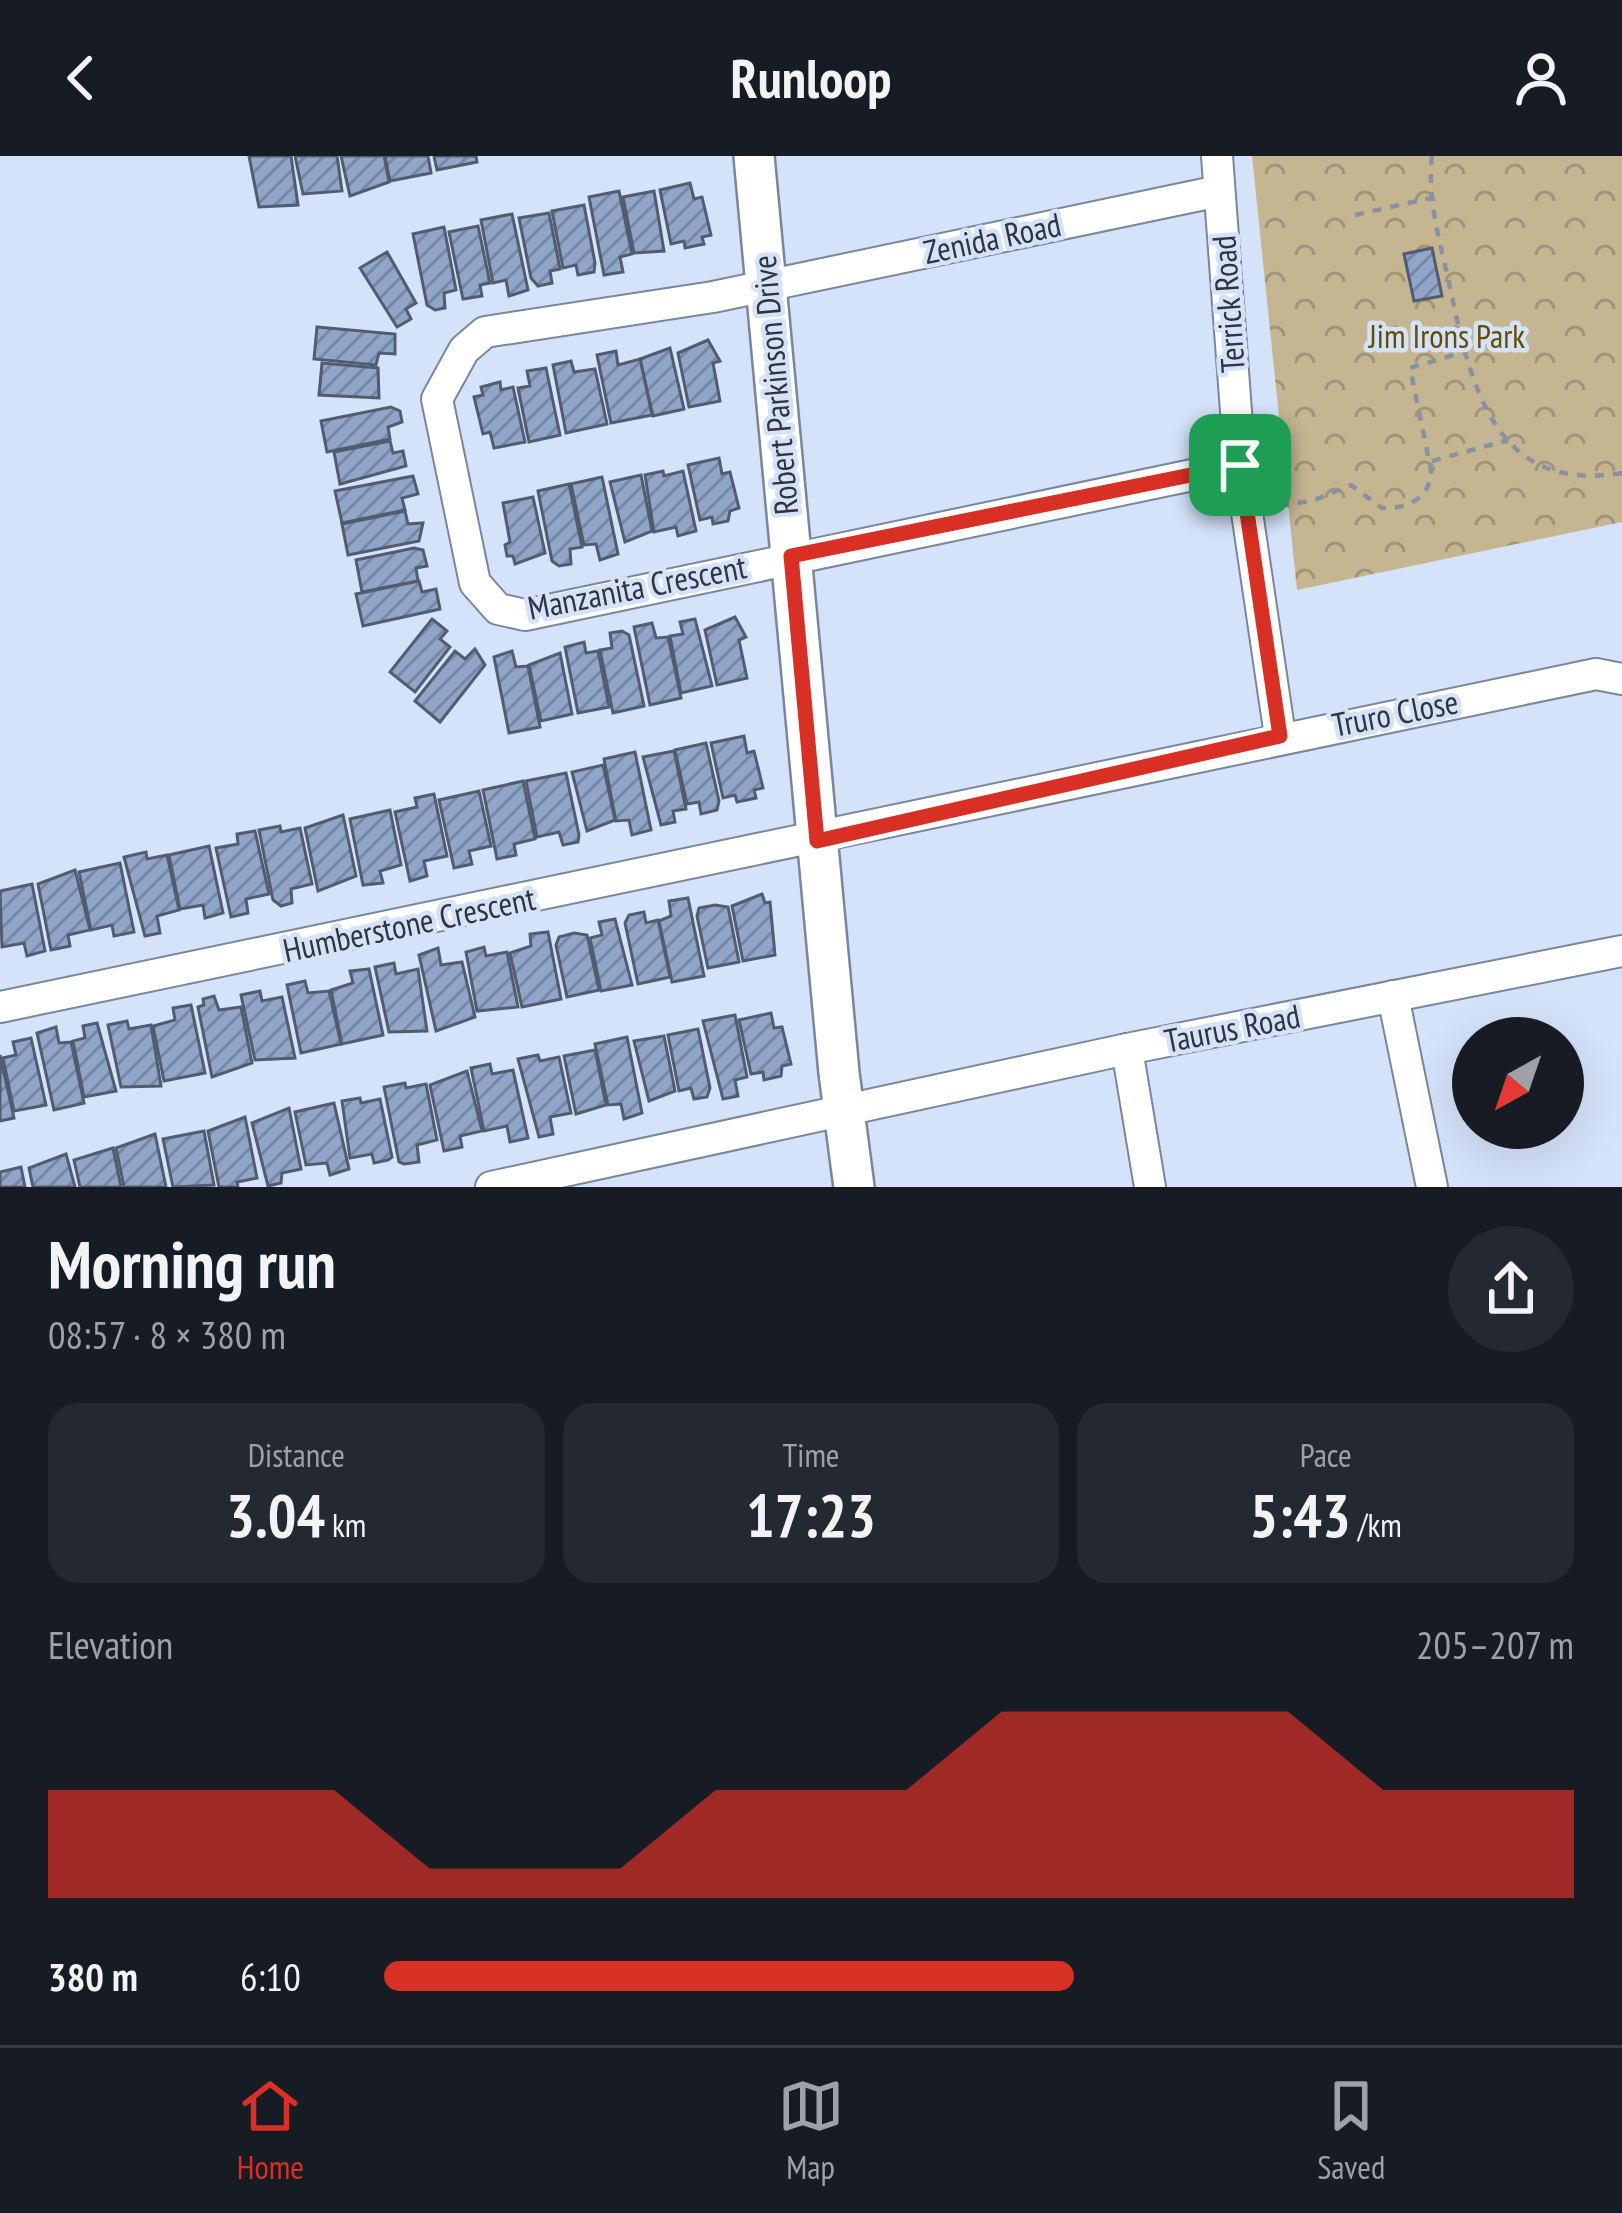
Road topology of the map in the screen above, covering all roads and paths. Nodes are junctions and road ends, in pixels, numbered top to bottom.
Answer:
1 (754, 156) edge
2 (1217, 156) edge
3 (1432, 156) edge
4 (1219, 191) junction
5 (1432, 197) junction
6 (1355, 215) dead end
7 (766, 286) junction
8 (1464, 352) junction
9 (1508, 440) junction
10 (1430, 461) junction
11 (1240, 465) junction
12 (1622, 472) edge
13 (1280, 506) dead end
14 (791, 556) junction
15 (1622, 679) edge
16 (1280, 736) junction
17 (817, 841) junction
18 (1622, 951) edge
19 (1393, 996) junction
20 (0, 1007) edge
21 (1127, 1048) junction
22 (843, 1110) junction
23 (560, 1180) edge
24 (491, 1187) edge
25 (854, 1187) edge
26 (1150, 1187) edge
27 (1432, 1187) edge

1 - 7 street, Robert Parkinson Drive
2 - 4 street, Terrick Road
3 - 5 path
4 - 7 street, Zenida Road
4 - 11 street, Terrick Road
5 - 6 path
5 - 8 path
7 - 14 street, Robert Parkinson Drive
7 - 14 street, Manzanita Crescent
8 - 9 path
8 - 10 path
9 - 10 path
9 - 12 path
10 - 13 path
11 - 14 street, Manzanita Crescent
11 - 16 street, Terrick Road
14 - 17 street, Robert Parkinson Drive
15 - 16 street, Truro Close
16 - 17 street, Truro Close
17 - 20 street, Humberstone Crescent
17 - 22 street, Robert Parkinson Drive
18 - 19 street, Taurus Road
19 - 21 street, Taurus Road
19 - 27 street
21 - 22 street, Taurus Road
21 - 26 street
22 - 23 street
22 - 25 street, Robert Parkinson Drive
23 - 24 street

